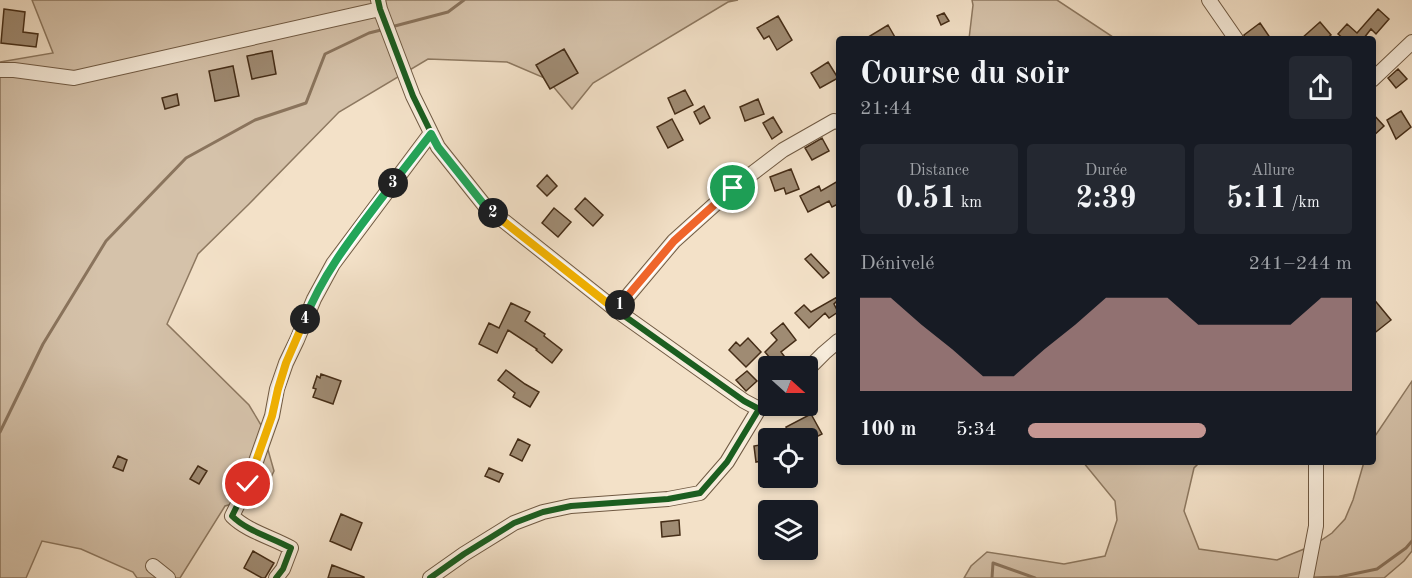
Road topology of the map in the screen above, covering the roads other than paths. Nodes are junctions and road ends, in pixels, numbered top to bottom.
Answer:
1 (1209, 0) edge
2 (379, 4) edge
3 (1234, 36) edge
4 (1412, 42) edge
5 (0, 70) edge
6 (1376, 76) edge
7 (836, 122) edge
8 (431, 134) junction
9 (616, 310) junction
10 (836, 343) edge
11 (818, 359) edge
12 (758, 405) edge
13 (758, 416) edge
14 (1316, 465) edge
15 (153, 566) dead end
16 (168, 578) edge
17 (276, 578) edge
18 (430, 578) edge
19 (1306, 578) edge

1 - 3 street
2 - 5 street
2 - 8 street
4 - 6 street
7 - 9 street
8 - 9 street
8 - 17 street
9 - 12 street
10 - 11 street
13 - 18 street
14 - 19 street
15 - 16 street

